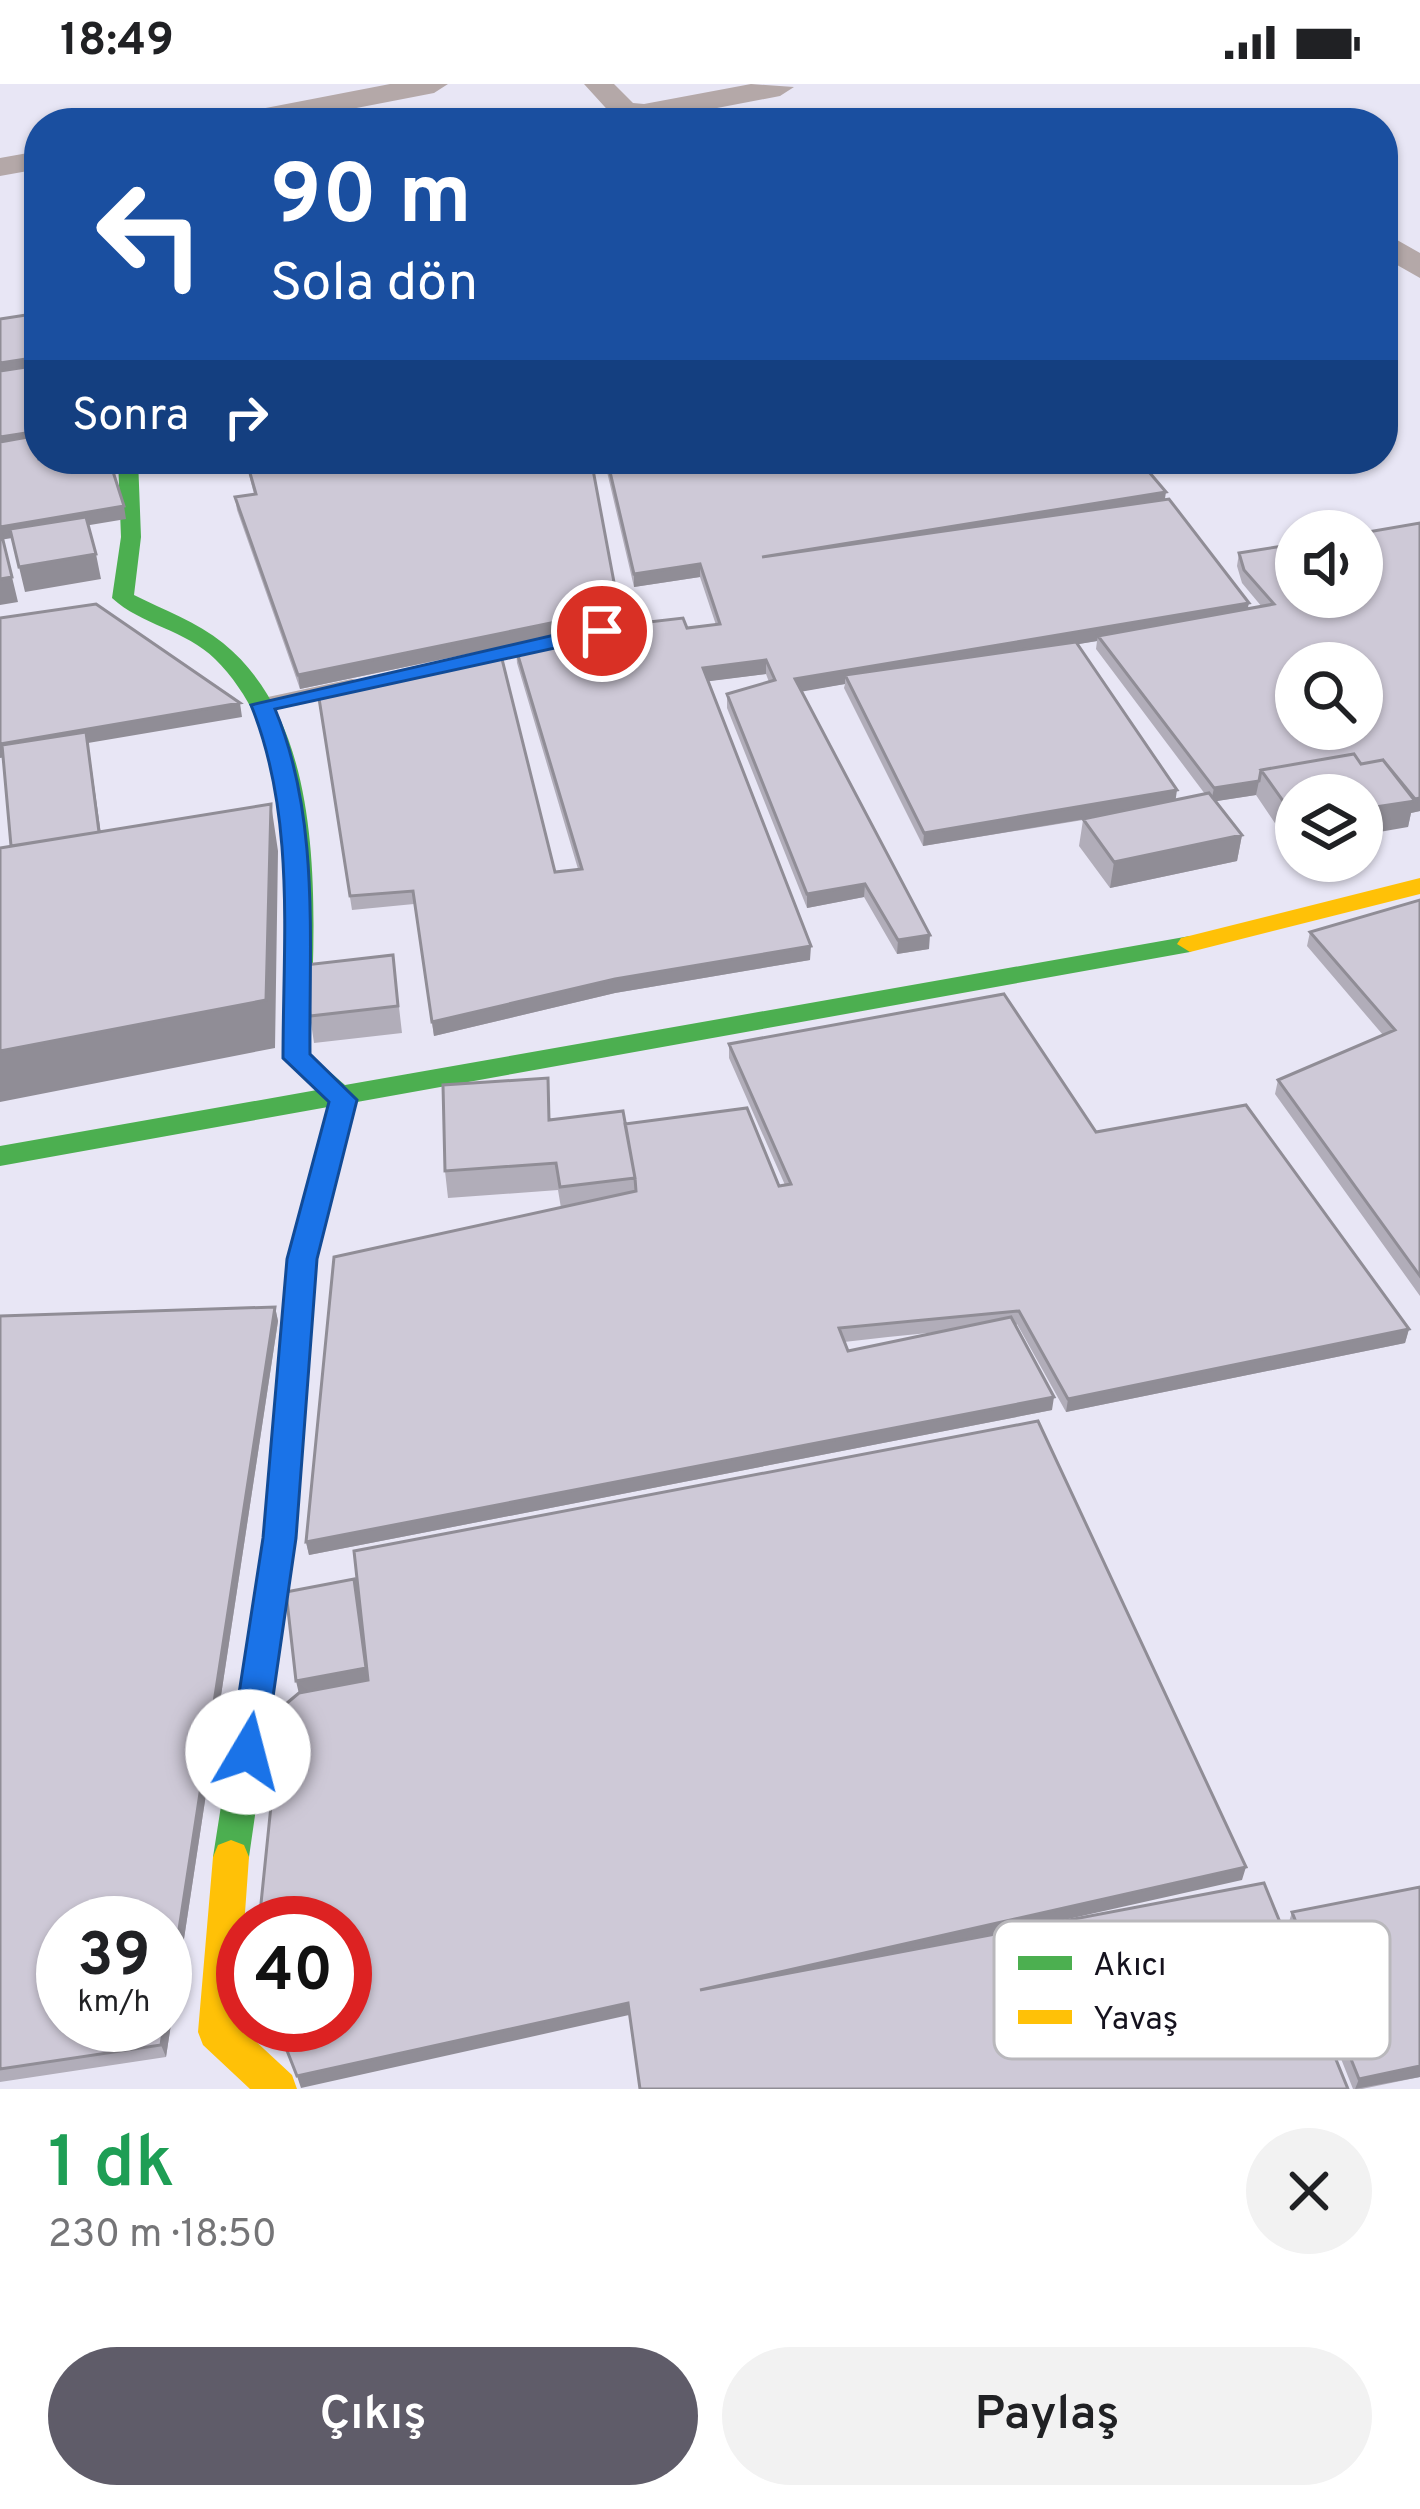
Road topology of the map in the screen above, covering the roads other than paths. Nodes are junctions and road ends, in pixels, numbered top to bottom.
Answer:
1 (434, 84) edge
2 (598, 84) edge
3 (780, 87) edge
4 (311, 108) edge
5 (620, 108) edge
6 (670, 108) edge
7 (129, 474) edge
8 (578, 636) edge
9 (442, 666) edge
10 (375, 681) edge
11 (262, 705) junction
12 (1420, 886) edge
13 (344, 1100) junction
14 (0, 1156) edge
15 (278, 2089) edge

1 - 4 street
2 - 5 street
3 - 6 street
7 - 11 street
8 - 9 lane
10 - 11 lane
11 - 13 street
12 - 13 street
13 - 14 street
13 - 15 street

